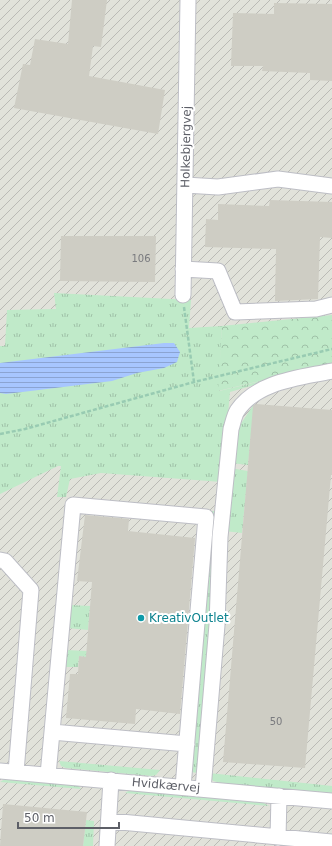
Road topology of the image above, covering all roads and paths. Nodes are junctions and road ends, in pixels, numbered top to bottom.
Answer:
1 (188, 0) edge
2 (185, 185) junction
3 (332, 186) edge
4 (183, 269) junction
5 (183, 295) joint
6 (332, 305) edge
7 (332, 349) edge
8 (332, 371) edge
9 (194, 382) junction
10 (0, 434) edge
11 (0, 560) edge
12 (52, 732) junction
13 (187, 744) junction
14 (0, 770) edge
15 (16, 772) junction
16 (48, 775) junction
17 (111, 780) junction
18 (183, 787) junction
19 (203, 789) junction
20 (279, 796) junction
21 (332, 801) edge
22 (110, 821) junction
23 (278, 838) junction
24 (332, 842) edge
25 (107, 846) edge

1 - 2 street, Holkebjergvej
2 - 3 street
2 - 4 street, Holkebjergvej
4 - 5 street, Holkebjergvej
4 - 6 street
5 - 9 path
7 - 9 path
8 - 19 street
9 - 10 path
11 - 15 street
12 - 13 street
12 - 13 street
12 - 16 street
13 - 18 street
14 - 15 street, Hvidkærvej
15 - 16 street, Hvidkærvej
16 - 17 street, Hvidkærvej
17 - 18 street, Hvidkærvej
17 - 22 street
18 - 19 street, Hvidkærvej
19 - 20 street, Hvidkærvej
20 - 21 street, Hvidkærvej
20 - 23 street
22 - 23 street
22 - 25 street
23 - 24 street

